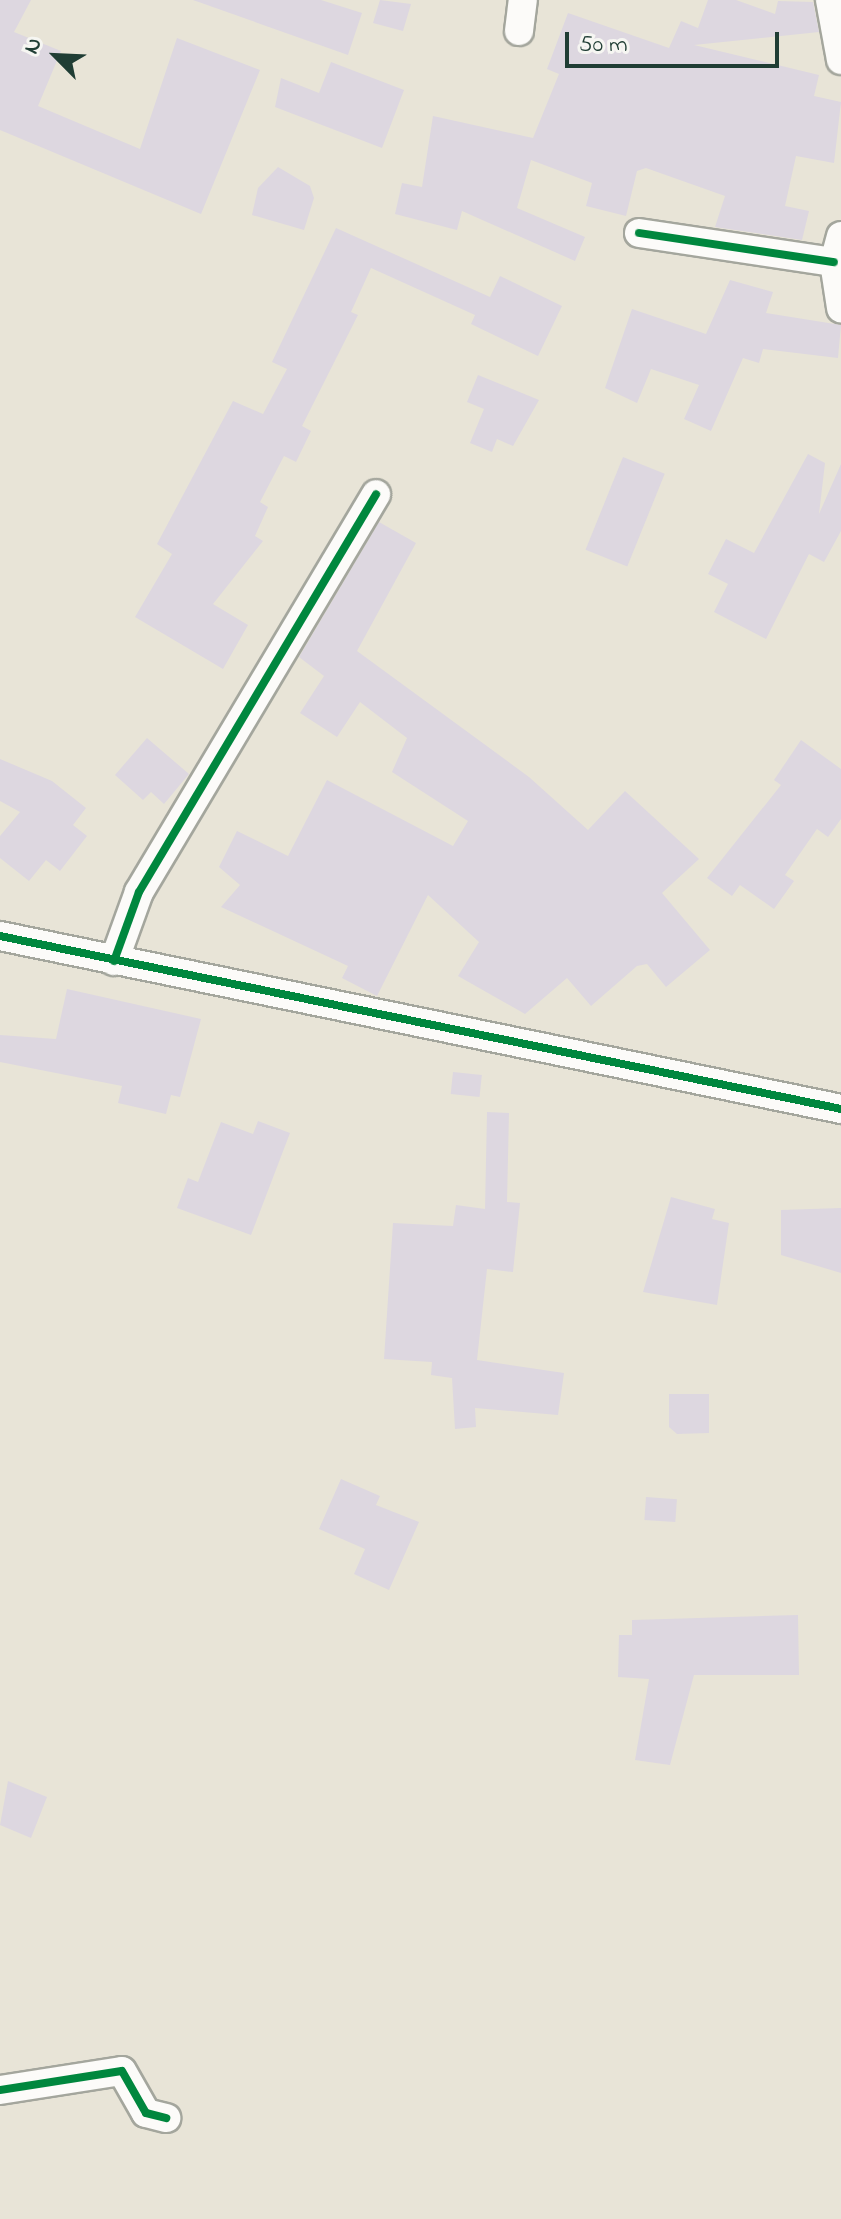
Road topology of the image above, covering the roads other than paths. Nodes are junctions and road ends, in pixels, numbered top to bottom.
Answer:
1 (523, 0) edge
2 (830, 0) edge
3 (519, 31) dead end
4 (841, 60) edge
5 (639, 233) dead end
6 (838, 249) edge
7 (841, 308) edge
8 (376, 494) dead end
9 (0, 936) edge
10 (114, 961) junction
11 (841, 1109) edge
12 (0, 2090) edge
13 (166, 2118) dead end

1 - 3 street
2 - 4 street
5 - 6 street
6 - 7 street
8 - 10 street
9 - 10 street
10 - 11 street
12 - 13 street

